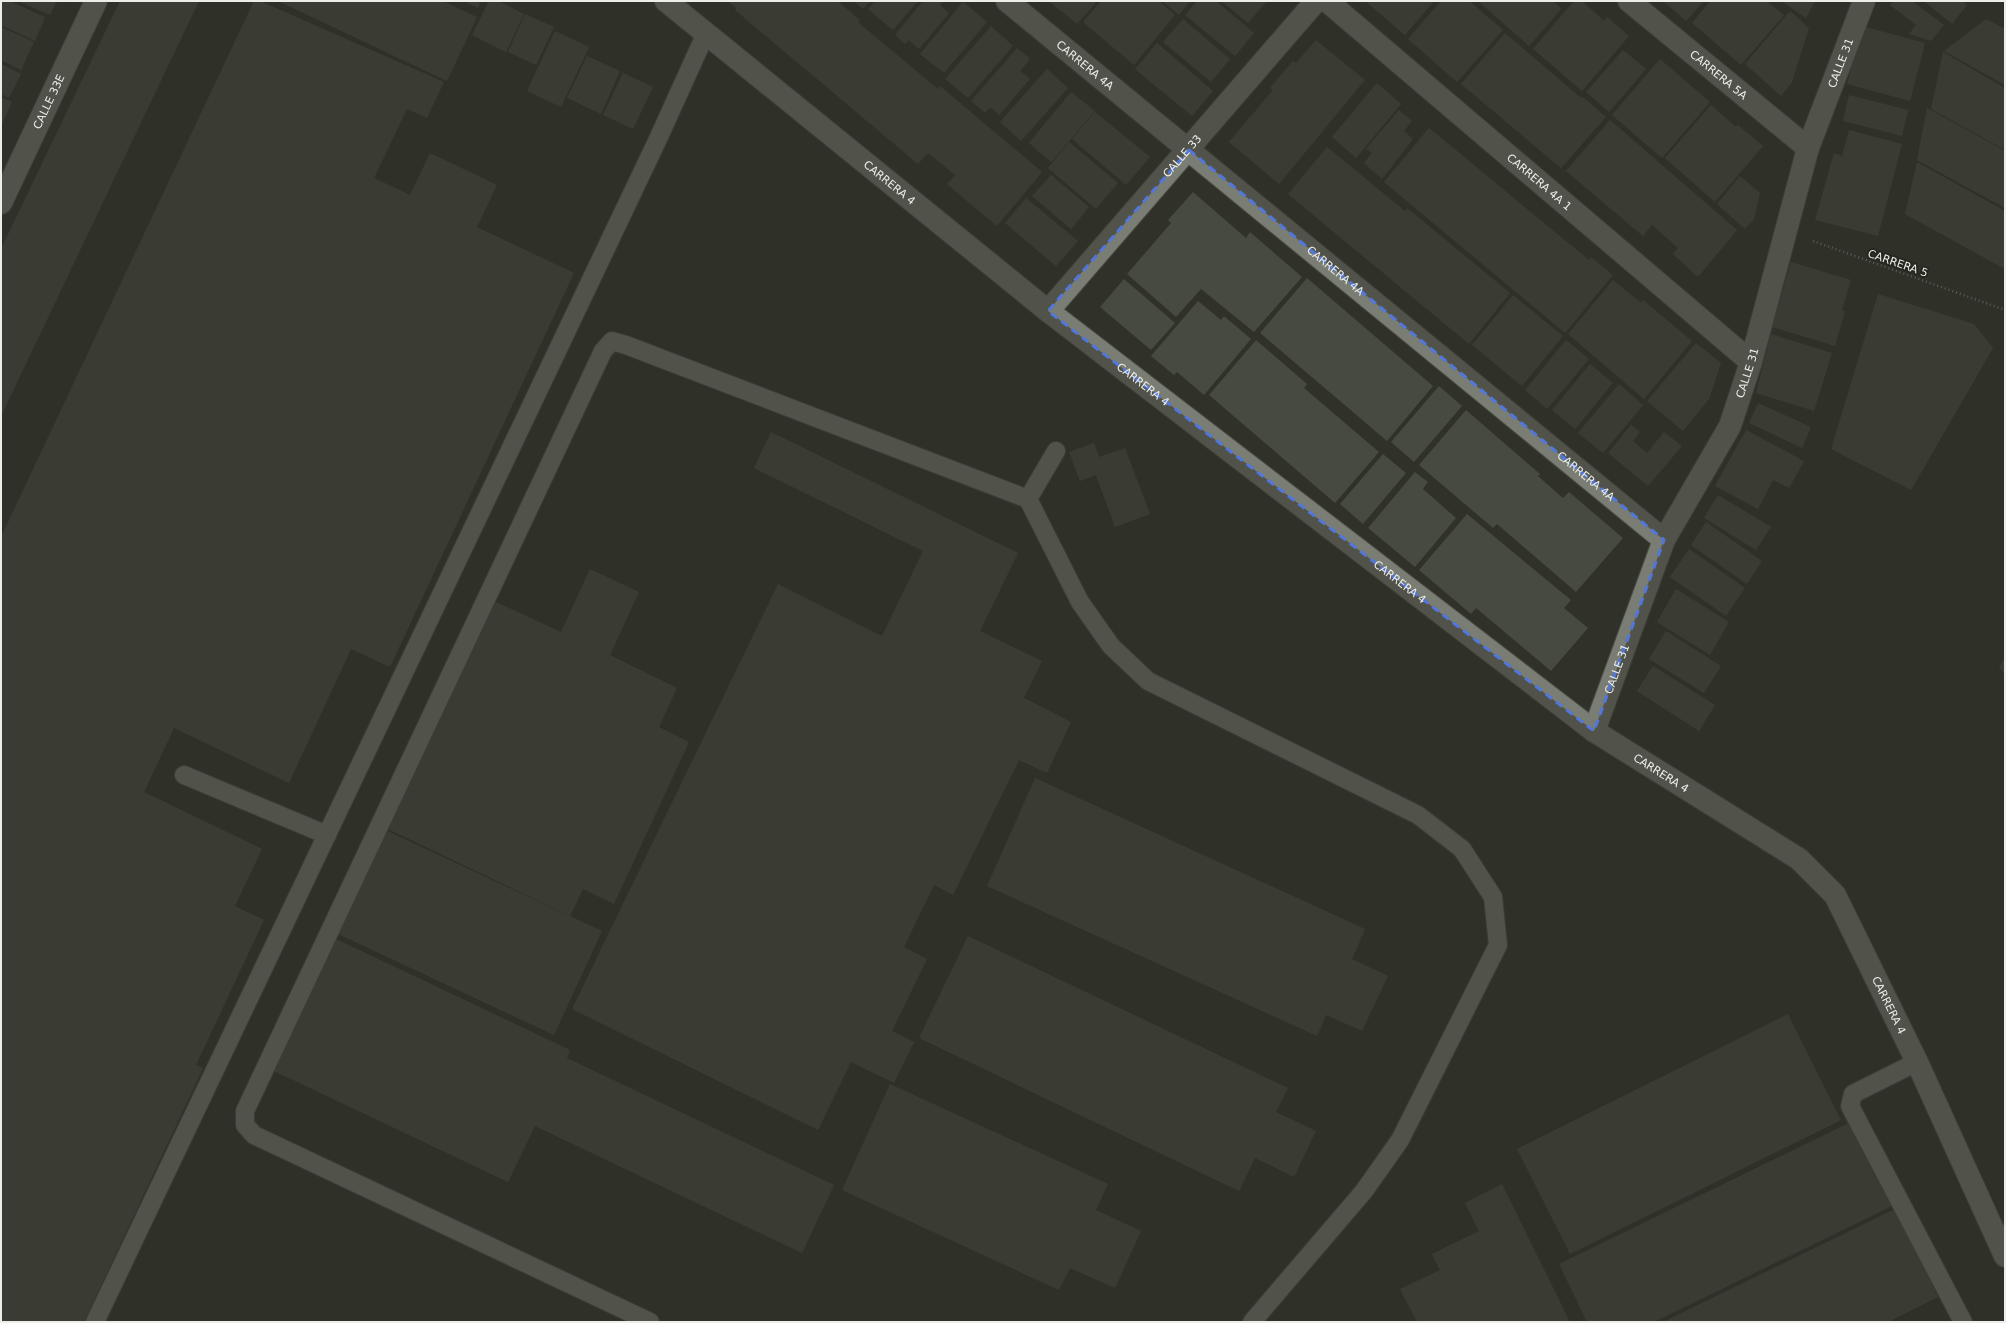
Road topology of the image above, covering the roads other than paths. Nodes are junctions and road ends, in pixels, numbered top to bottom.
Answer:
1 (96, 1) edge
2 (666, 1) edge
3 (1007, 1) edge
4 (1316, 1) edge
5 (1327, 1) edge
6 (1629, 1) edge
7 (1864, 1) edge
8 (706, 33) junction
9 (1808, 148) junction
10 (1189, 150) junction
11 (1, 203) edge
12 (1048, 311) junction
13 (1751, 362) junction
14 (1056, 451) dead end
15 (1028, 499) junction
16 (1664, 540) junction
17 (1594, 731) junction
18 (184, 776) dead end
19 (327, 834) junction
20 (1917, 1062) junction
21 (2005, 1256) edge
22 (95, 1322) edge
23 (650, 1322) edge
24 (1252, 1322) edge
25 (1963, 1322) edge

1 - 11 street, CALLE 33E
2 - 8 street, CARRERA 4
3 - 10 street, CARRERA 4A
4 - 10 street, CALLE 33
5 - 13 street, CARRERA 4A 1
6 - 9 street, CARRERA 5A
7 - 9 street, CALLE 31
8 - 12 street, CARRERA 4
8 - 19 lane
9 - 13 street, CALLE 31
10 - 12 street, CALLE 33
10 - 16 street, CARRERA 4A
12 - 17 street, CARRERA 4
13 - 16 street, CALLE 31
14 - 15 lane
15 - 23 lane
15 - 24 lane
16 - 17 street, CALLE 31
17 - 20 street, CARRERA 4
18 - 19 lane
19 - 22 lane
20 - 21 street, CARRERA 4
20 - 25 lane

